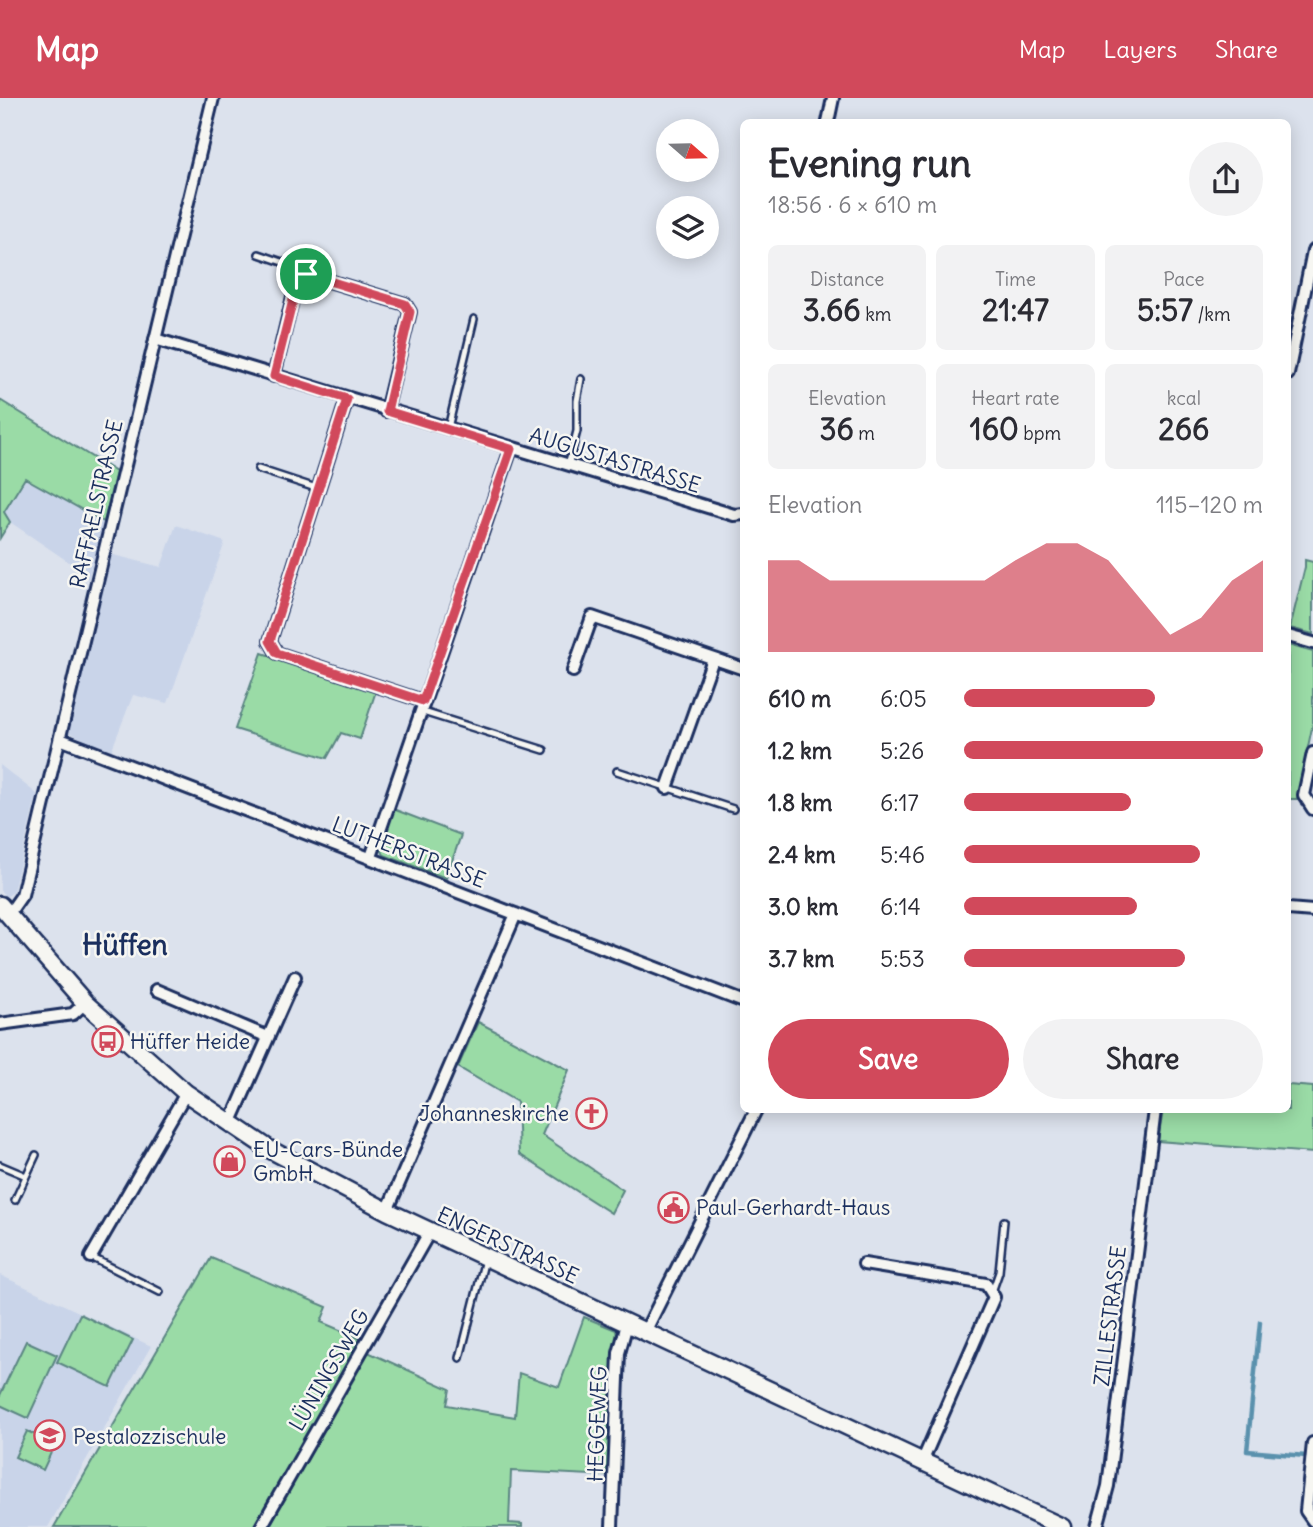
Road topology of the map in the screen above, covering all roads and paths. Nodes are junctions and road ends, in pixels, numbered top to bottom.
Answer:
1 (213, 98) edge
2 (821, 98) edge
3 (833, 100) edge
4 (829, 119) edge
5 (1313, 251) edge
6 (259, 254) dead end
7 (306, 274) junction
8 (474, 319) dead end
9 (155, 339) junction
10 (1291, 359) edge
11 (274, 376) junction
12 (581, 379) dead end
13 (347, 399) junction
14 (387, 411) junction
15 (448, 429) junction
16 (511, 449) junction
17 (568, 466) junction
18 (258, 468) dead end
19 (319, 489) junction
20 (740, 514) edge
21 (1291, 637) edge
22 (1313, 643) edge
23 (713, 659) junction
24 (740, 668) edge
25 (573, 671) dead end
26 (422, 706) junction
27 (60, 739) junction
28 (544, 750) dead end
29 (1313, 754) edge
30 (617, 771) dead end
31 (667, 788) junction
32 (733, 809) dead end
33 (1313, 809) edge
34 (371, 857) junction
35 (1291, 909) edge
36 (4, 910) edge
37 (1313, 911) edge
38 (516, 915) junction
39 (295, 977) dead end
40 (157, 990) dead end
41 (740, 1000) edge
42 (85, 1003) junction
43 (0, 1024) edge
44 (268, 1037) junction
45 (186, 1093) junction
46 (755, 1113) edge
47 (1155, 1113) edge
48 (230, 1124) junction
49 (36, 1155) dead end
50 (0, 1165) edge
51 (26, 1176) junction
52 (15, 1200) dead end
53 (387, 1211) junction
54 (1004, 1221) dead end
55 (429, 1231) junction
56 (90, 1257) joint
57 (486, 1257) junction
58 (864, 1264) dead end
59 (160, 1292) dead end
60 (992, 1292) junction
61 (627, 1324) junction
62 (645, 1332) junction
63 (460, 1358) dead end
64 (1313, 1443) edge
65 (922, 1462) junction
66 (1313, 1521) edge
67 (261, 1527) edge
68 (612, 1527) edge
69 (1062, 1527) edge
70 (1097, 1527) edge

1 - 9 street, RAFFAELSTRASSE
2 - 3 street
3 - 4 street
5 - 10 street
6 - 7 lane
7 - 11 street
7 - 14 street
8 - 15 lane
9 - 11 street, AUGUSTASTRASSE
9 - 27 street, RAFFAELSTRASSE
11 - 13 street, AUGUSTASTRASSE
12 - 17 lane
13 - 14 street, AUGUSTASTRASSE
13 - 19 street
14 - 15 street, AUGUSTASTRASSE
15 - 16 street, AUGUSTASTRASSE
16 - 17 street, AUGUSTASTRASSE
16 - 26 street
17 - 20 street, AUGUSTASTRASSE
18 - 19 lane
19 - 26 street
21 - 22 street
23 - 24 street
23 - 25 street
23 - 31 street
26 - 28 lane
26 - 34 street
27 - 34 street, LUTHERSTRASSE
27 - 36 street, RAFFAELSTRASSE
29 - 33 street
30 - 31 lane
31 - 32 lane
34 - 38 street, LUTHERSTRASSE
35 - 37 street
36 - 42 main road, ENGERSTRASSE
38 - 41 street, LUTHERSTRASSE
38 - 53 street
39 - 44 street
40 - 44 street
42 - 43 street
42 - 45 main road, ENGERSTRASSE
44 - 48 street
45 - 48 main road, ENGERSTRASSE
45 - 56 street
46 - 62 street
47 - 70 street, ZILLESTRASSE
48 - 53 main road, ENGERSTRASSE
49 - 51 lane
50 - 51 lane
51 - 52 lane
53 - 55 main road, ENGERSTRASSE
54 - 60 lane
55 - 57 main road, ENGERSTRASSE
55 - 67 street, LÜNINGSWEG
56 - 59 lane
57 - 61 main road, ENGERSTRASSE
57 - 63 lane
58 - 60 street
60 - 65 street
61 - 62 main road, ENGERSTRASSE
61 - 68 street, HEGGEWEG
62 - 65 main road, ENGERSTRASSE
64 - 66 street
65 - 69 main road, ENGERSTRASSE

